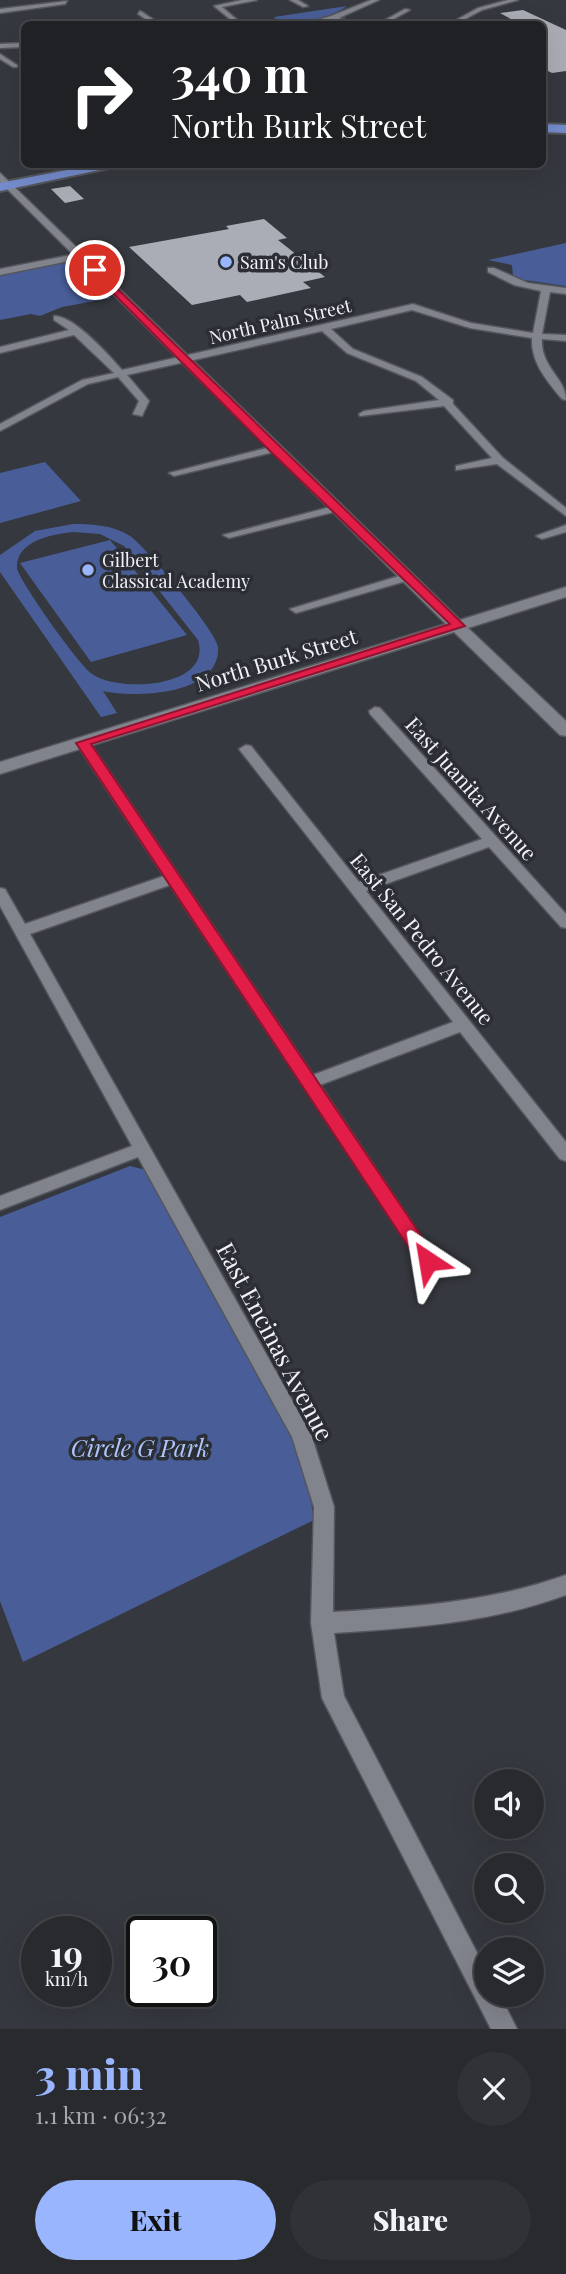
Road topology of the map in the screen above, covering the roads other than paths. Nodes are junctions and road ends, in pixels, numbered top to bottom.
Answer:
1 (254, 0) edge
2 (293, 0) edge
3 (376, 0) edge
4 (493, 0) edge
5 (515, 0) edge
6 (64, 1) edge
7 (305, 6) dead end
8 (407, 10) dead end
9 (0, 11) edge
10 (141, 13) dead end
11 (333, 18) junction
12 (153, 21) edge
13 (235, 21) edge
14 (320, 21) edge
15 (344, 21) edge
16 (387, 21) edge
17 (451, 21) edge
18 (451, 21) edge
19 (21, 45) edge
20 (0, 46) edge
21 (0, 56) edge
22 (15, 66) dead end
23 (546, 122) edge
24 (566, 123) edge
25 (546, 128) edge
26 (566, 129) edge
27 (64, 168) edge
28 (94, 168) edge
29 (3, 181) edge
30 (81, 256) junction
31 (491, 271) dead end
32 (0, 272) edge
33 (546, 289) junction
34 (566, 291) edge
35 (57, 318) dead end
36 (324, 327) junction
37 (78, 331) junction
38 (535, 336) junction
39 (566, 338) edge
40 (0, 350) edge
41 (184, 359) junction
42 (120, 373) junction
43 (566, 397) edge
44 (449, 402) junction
45 (138, 414) dead end
46 (364, 414) dead end
47 (0, 428) edge
48 (274, 449) junction
49 (499, 460) junction
50 (460, 468) dead end
51 (174, 473) dead end
52 (338, 508) junction
53 (566, 513) edge
54 (566, 528) edge
55 (229, 535) dead end
56 (541, 536) dead end
57 (409, 577) junction
58 (566, 592) edge
59 (296, 609) dead end
60 (458, 626) junction
61 (375, 711) dead end
62 (566, 731) edge
63 (83, 743) junction
64 (246, 749) dead end
65 (0, 768) edge
66 (491, 841) junction
67 (174, 878) junction
68 (356, 889) junction
69 (0, 893) edge
70 (566, 923) edge
71 (22, 931) junction
72 (464, 1024) junction
73 (311, 1082) junction
74 (142, 1149) junction
75 (566, 1154) edge
76 (0, 1203) edge
77 (428, 1261) dead end
78 (566, 1585) edge
79 (322, 1623) junction
80 (504, 2029) edge

1 - 13 street
2 - 7 street
3 - 11 street
4 - 17 street
5 - 18 street
6 - 9 street
8 - 16 street
10 - 12 street
11 - 14 street
11 - 15 street
19 - 20 street
21 - 22 street
23 - 24 main road
25 - 26 main road
27 - 29 main road
28 - 29 main road
29 - 30 street
30 - 32 street
30 - 41 street
31 - 33 street
33 - 34 street
33 - 38 street
35 - 37 street
36 - 38 street, North Palm Street
36 - 41 street, North Palm Street
36 - 44 street
37 - 40 street
37 - 42 street
38 - 39 street
38 - 43 street
41 - 42 street, North Palm Street
41 - 48 street
42 - 45 street
42 - 47 street, North Palm Street
44 - 46 street
44 - 49 street
48 - 51 street
48 - 52 street
49 - 50 street
49 - 53 street
52 - 55 street
52 - 57 street
54 - 56 street
57 - 59 street
57 - 60 street
58 - 60 street, North Burk Street
60 - 62 street
60 - 63 street, North Burk Street
61 - 66 street, East Juanita Avenue
63 - 65 street, North Burk Street
63 - 67 street
64 - 68 street, East San Pedro Avenue
66 - 68 street
66 - 70 street, East Juanita Avenue
67 - 71 street
67 - 73 street
68 - 72 street, East San Pedro Avenue
69 - 71 street, East Encinas Avenue
71 - 74 street, East Encinas Avenue
72 - 73 street
72 - 75 street, East San Pedro Avenue
73 - 77 street
74 - 76 street
74 - 79 street, East Encinas Avenue
78 - 79 street
79 - 80 street, East Encinas Avenue

